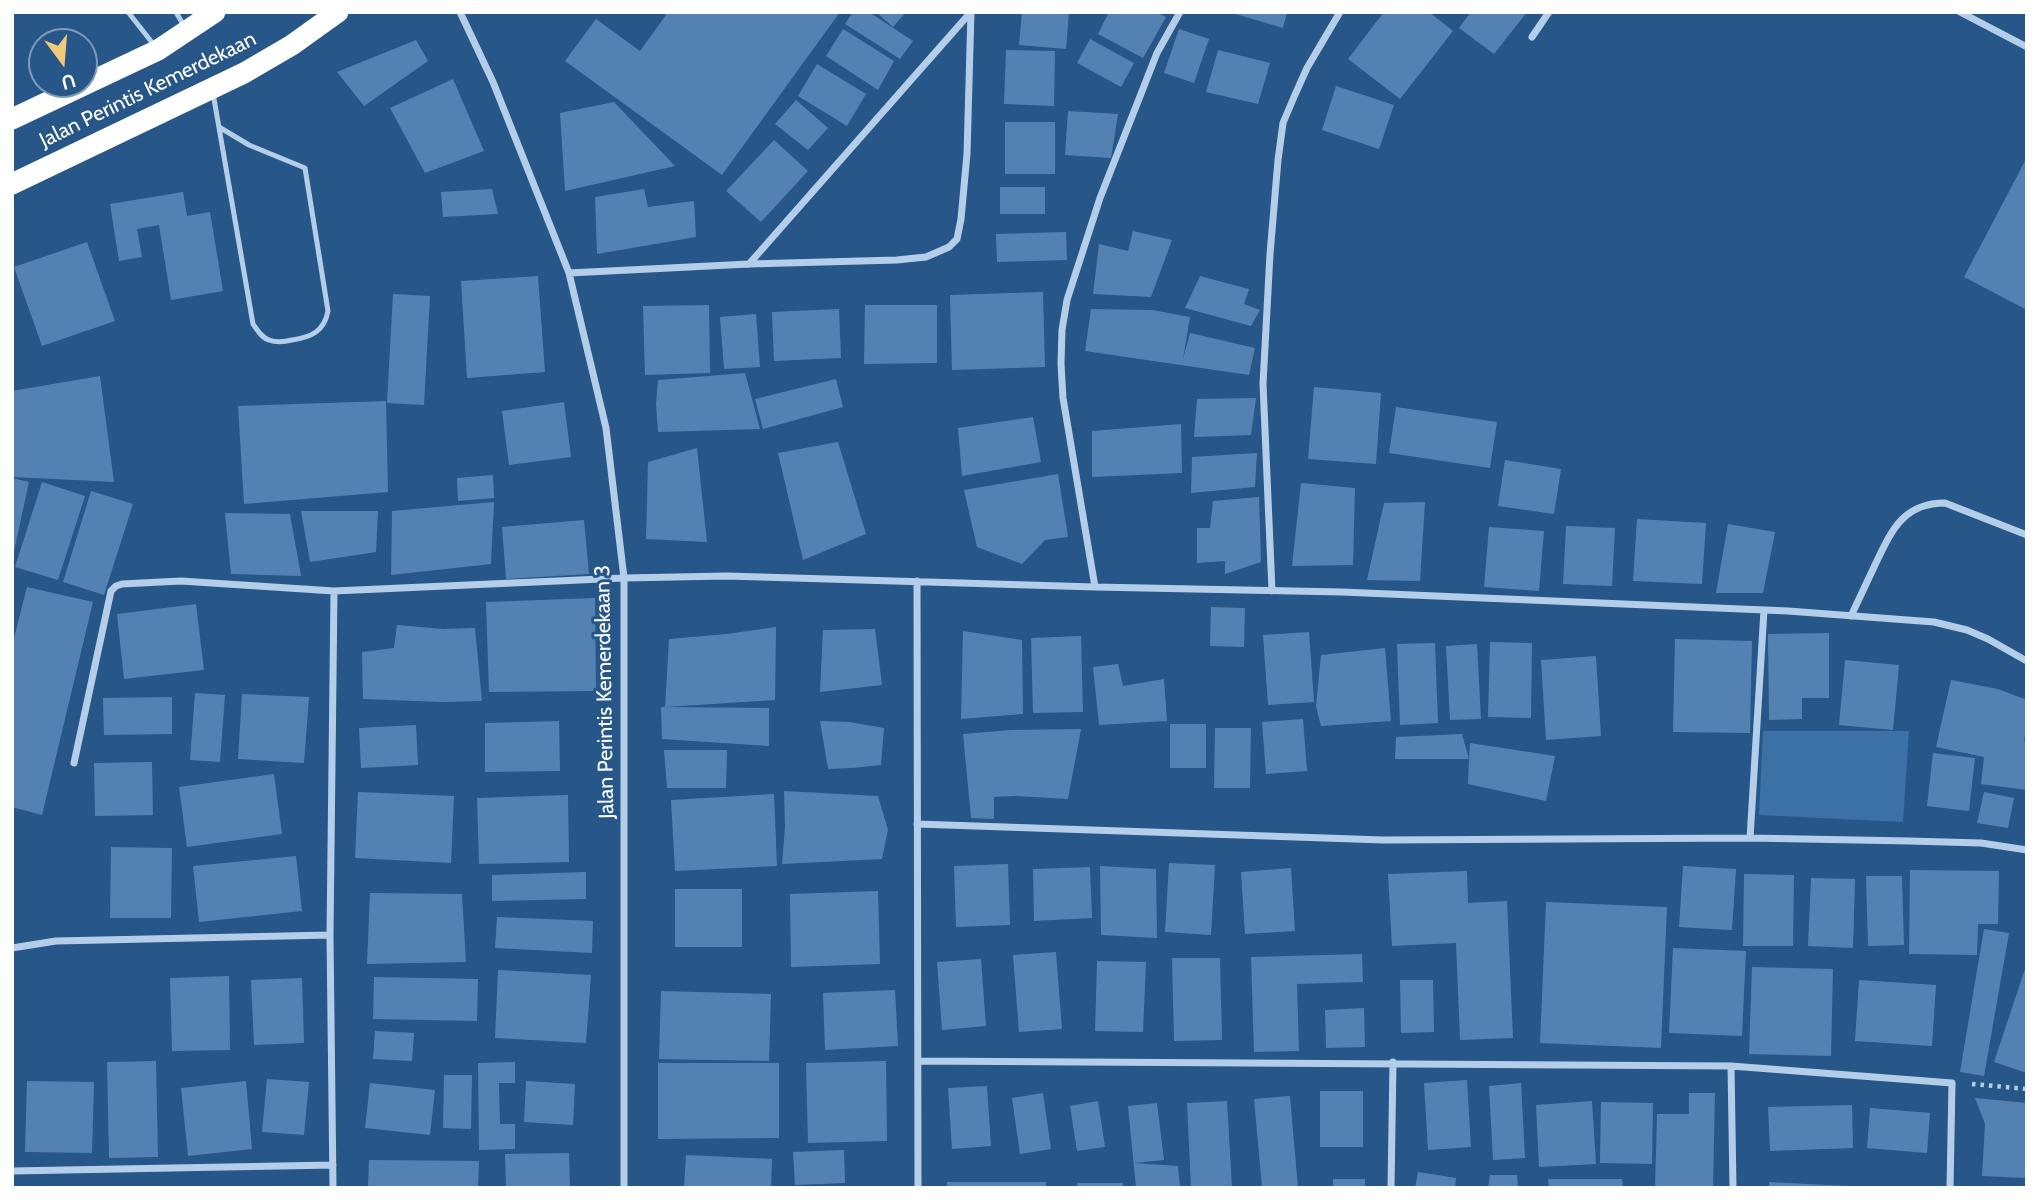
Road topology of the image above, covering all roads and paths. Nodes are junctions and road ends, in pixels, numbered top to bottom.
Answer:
1 (128, 12) edge
2 (215, 12) edge
3 (338, 12) edge
4 (460, 12) edge
5 (1180, 12) edge
6 (1340, 12) edge
7 (1549, 12) edge
8 (1960, 12) edge
9 (970, 13) edge
10 (181, 22) edge
11 (1532, 37) dead end
12 (2027, 47) edge
13 (158, 50) junction
14 (212, 89) junction
15 (12, 118) edge
16 (219, 127) junction
17 (12, 184) edge
18 (748, 264) junction
19 (569, 273) junction
20 (2027, 536) edge
21 (624, 578) junction
22 (917, 580) junction
23 (1095, 587) junction
24 (334, 591) junction
25 (1272, 591) junction
26 (1765, 610) junction
27 (1851, 616) junction
28 (2025, 660) edge
29 (74, 762) dead end
30 (917, 824) junction
31 (1750, 838) junction
32 (2027, 850) edge
33 (330, 935) junction
34 (12, 948) edge
35 (918, 1061) junction
36 (1393, 1062) junction
37 (1731, 1066) junction
38 (1952, 1083) junction
39 (2027, 1089) edge
40 (333, 1165) junction
41 (12, 1171) edge
42 (333, 1188) edge
43 (624, 1188) edge
44 (918, 1188) edge
45 (1391, 1188) edge
46 (1733, 1188) edge
47 (1950, 1188) edge

1 - 13 lane
2 - 10 highway, Jalan Perintis Kemerdekaan
3 - 14 highway, Jalan Perintis Kemerdekaan
4 - 19 street, Jalan Perintis Kemerdekaan 3
5 - 23 street
6 - 25 street
7 - 11 street
8 - 12 street
9 - 18 street
9 - 18 street
10 - 13 highway, Jalan Perintis Kemerdekaan
13 - 15 highway, Jalan Perintis Kemerdekaan
14 - 16 lane
14 - 17 highway, Jalan Perintis Kemerdekaan
16 - 16 lane
18 - 19 street
19 - 21 street, Jalan Perintis Kemerdekaan 3
20 - 27 street
21 - 22 street
21 - 24 street
21 - 43 street, Jalan Perintis Kemerdekaan 3
22 - 23 street
22 - 30 street
23 - 25 street
24 - 29 street
24 - 33 street
25 - 26 street
26 - 27 street
26 - 31 street
27 - 28 street
30 - 31 street
30 - 35 street
31 - 32 street
33 - 34 street
33 - 40 street
35 - 36 street
35 - 44 street
36 - 37 street
36 - 45 street
37 - 38 street
37 - 46 street
38 - 39 path
38 - 47 street
40 - 41 street
40 - 42 street

